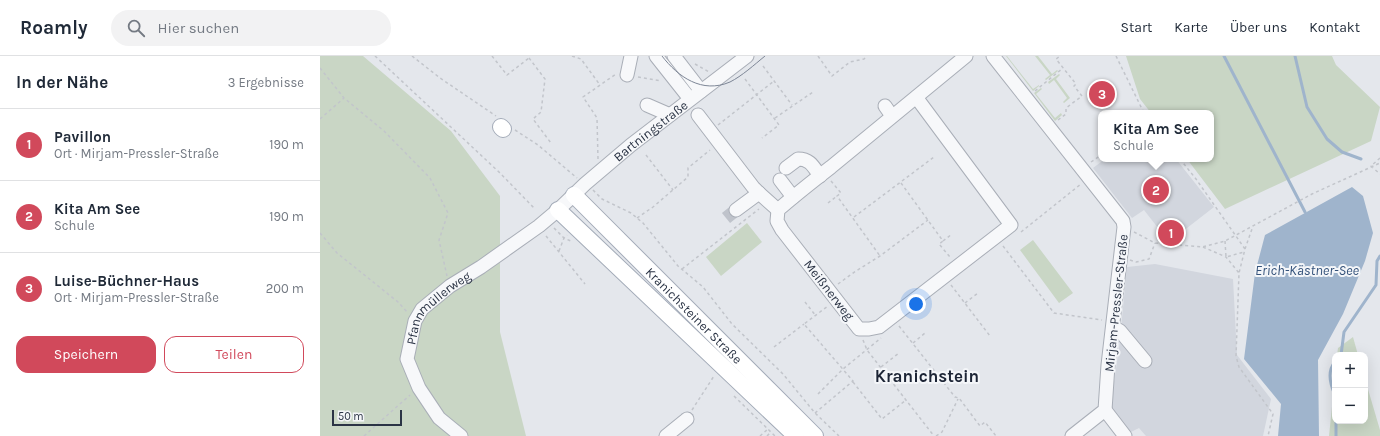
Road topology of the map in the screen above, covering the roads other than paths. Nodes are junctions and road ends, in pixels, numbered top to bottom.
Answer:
1 (631, 56) edge
2 (656, 56) edge
3 (674, 56) edge
4 (966, 56) edge
5 (993, 56) edge
6 (744, 57) edge
7 (624, 74) road end
8 (701, 91) junction
9 (916, 97) junction
10 (690, 100) junction
11 (647, 105) dead end
12 (670, 115) junction
13 (698, 115) dead end
14 (786, 168) dead end
15 (822, 174) junction
16 (780, 180) dead end
17 (574, 195) junction
18 (793, 197) junction
19 (768, 202) junction
20 (558, 210) junction
21 (736, 210) tunnel mouth
22 (1108, 323) junction
23 (1145, 361) dead end
24 (1105, 410) junction
25 (686, 419) road end
26 (461, 436) edge
27 (666, 436) edge
28 (796, 436) edge
29 (816, 436) edge
30 (1072, 436) edge
31 (1125, 436) edge

1 - 7 street
2 - 10 street
3 - 8 street
4 - 9 street
5 - 22 street, Mirjam-Pressler-Straße
6 - 8 street, Bartningstraße
8 - 10 street, Bartningstraße
9 - 15 street
9 - 19 street, Meißnerweg
10 - 12 street, Bartningstraße
11 - 12 street
12 - 17 street, Bartningstraße
13 - 19 street
14 - 15 street
15 - 18 street
16 - 18 street
17 - 20 street, Bartningstraße
17 - 29 main road, Kranichsteiner Straße
18 - 19 street
19 - 21 street
20 - 26 street, Pfannmüllerweg
20 - 28 main road, Kranichsteiner Straße
22 - 23 street
22 - 24 street, Mirjam-Pressler-Straße
24 - 30 street
24 - 31 street
25 - 27 street

